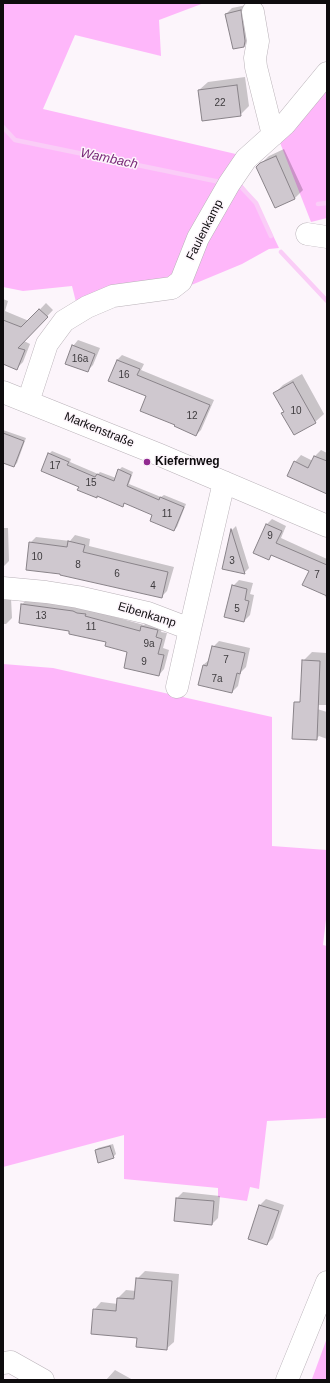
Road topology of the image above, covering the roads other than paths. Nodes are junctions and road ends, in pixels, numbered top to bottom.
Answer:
1 (252, 12) dead end
2 (327, 74) edge
3 (273, 135) junction
4 (3, 392) edge
5 (28, 402) junction
6 (224, 482) junction
7 (327, 526) edge
8 (3, 588) edge
9 (190, 629) junction
10 (177, 687) dead end
11 (327, 1282) edge
12 (3, 1363) edge
13 (44, 1380) edge
14 (287, 1380) edge

1 - 3 street
2 - 3 street, Faulenkamp
3 - 5 street, Faulenkamp
4 - 5 street, Markenstraße
5 - 6 street, Markenstraße
6 - 7 street, Markenstraße
6 - 9 street, Eibenkamp
8 - 9 street, Eibenkamp
9 - 10 street
11 - 14 street
12 - 13 street

